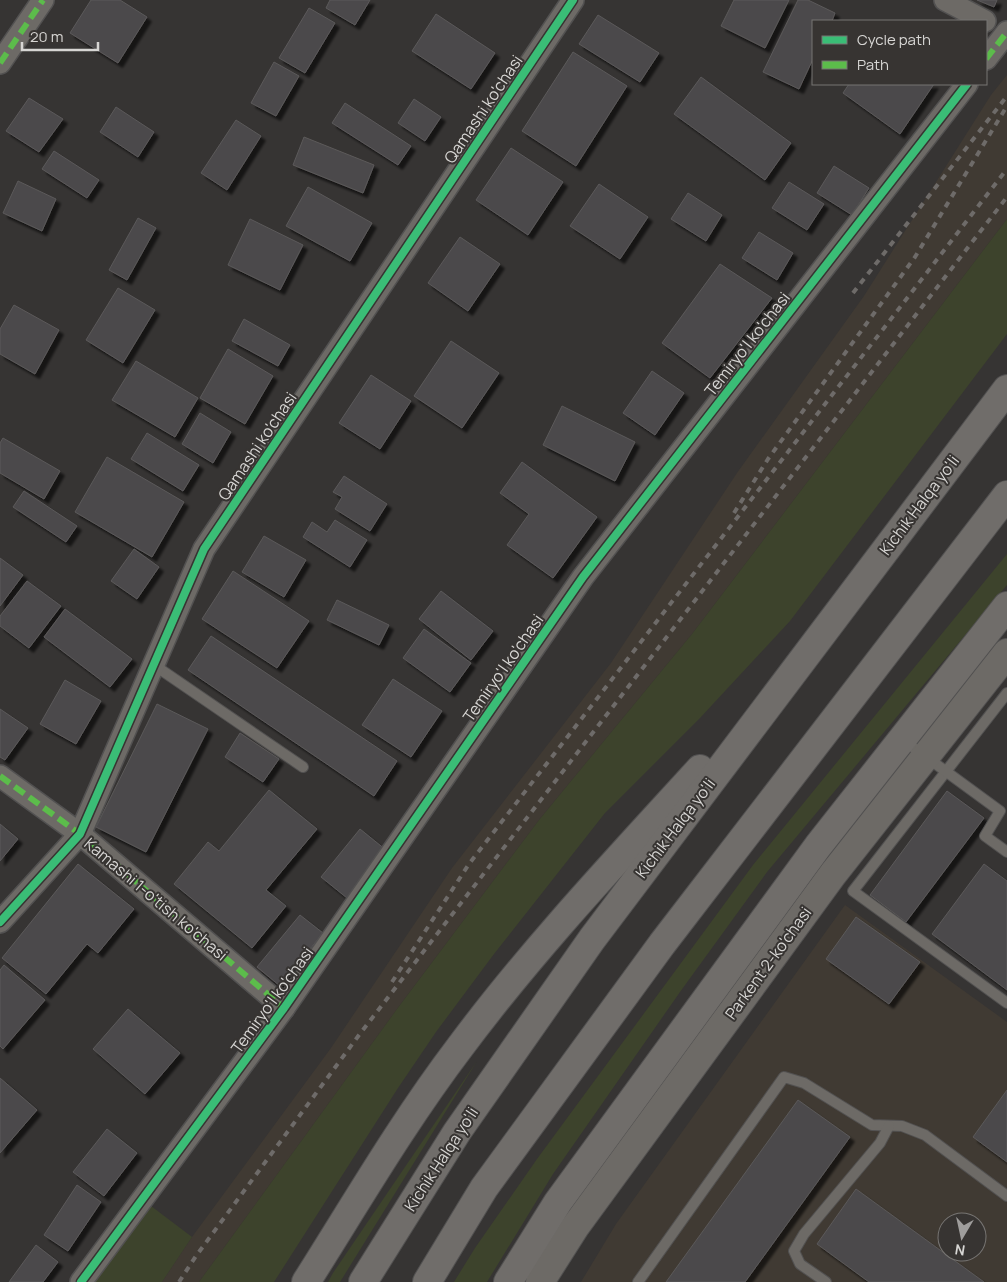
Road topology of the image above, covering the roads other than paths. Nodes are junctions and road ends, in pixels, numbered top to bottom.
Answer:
1 (43, 0) edge
2 (573, 0) edge
3 (945, 0) edge
4 (983, 20) edge
5 (987, 22) edge
6 (1007, 32) edge
7 (987, 58) edge
8 (0, 63) edge
9 (966, 85) edge
10 (1007, 389) edge
11 (1007, 495) edge
12 (1007, 606) edge
13 (814, 644) junction
14 (1007, 653) edge
15 (154, 665) junction
16 (1007, 693) edge
17 (902, 739) junction
18 (925, 756) junction
19 (303, 767) dead end
20 (0, 776) edge
21 (80, 834) junction
22 (1007, 852) edge
23 (0, 922) edge
24 (1007, 1003) edge
25 (284, 1008) junction
26 (889, 1126) junction
27 (1007, 1196) edge
28 (81, 1282) edge
29 (306, 1282) edge
30 (364, 1282) edge
31 (427, 1282) edge
32 (508, 1282) edge
33 (540, 1282) edge
34 (638, 1282) edge
35 (826, 1282) edge

1 - 8 street
2 - 15 street, Qamashi ko'chasi
3 - 4 street
5 - 6 street
6 - 7 street
9 - 25 street, Temiryo'l ko'chasi
10 - 13 highway, Kichik Halqa yo'li
11 - 31 highway
12 - 17 highway
13 - 29 highway
13 - 30 highway, Kichik Halqa yo'li
14 - 18 main road, Parkent 2-ko'chasi
15 - 19 lane
15 - 21 street, Qamashi ko'chasi
16 - 24 lane
17 - 18 lane
17 - 32 highway
18 - 22 lane
18 - 33 main road, Parkent 2-ko'chasi
20 - 21 street, Kamashi 1-o'tish ko'chasi
21 - 23 street, Qamashi ko'chasi
21 - 25 street, Kamashi 1-o'tish ko'chasi
25 - 28 street, Temiryo'l ko'chasi
26 - 27 lane
26 - 34 lane
26 - 35 lane

